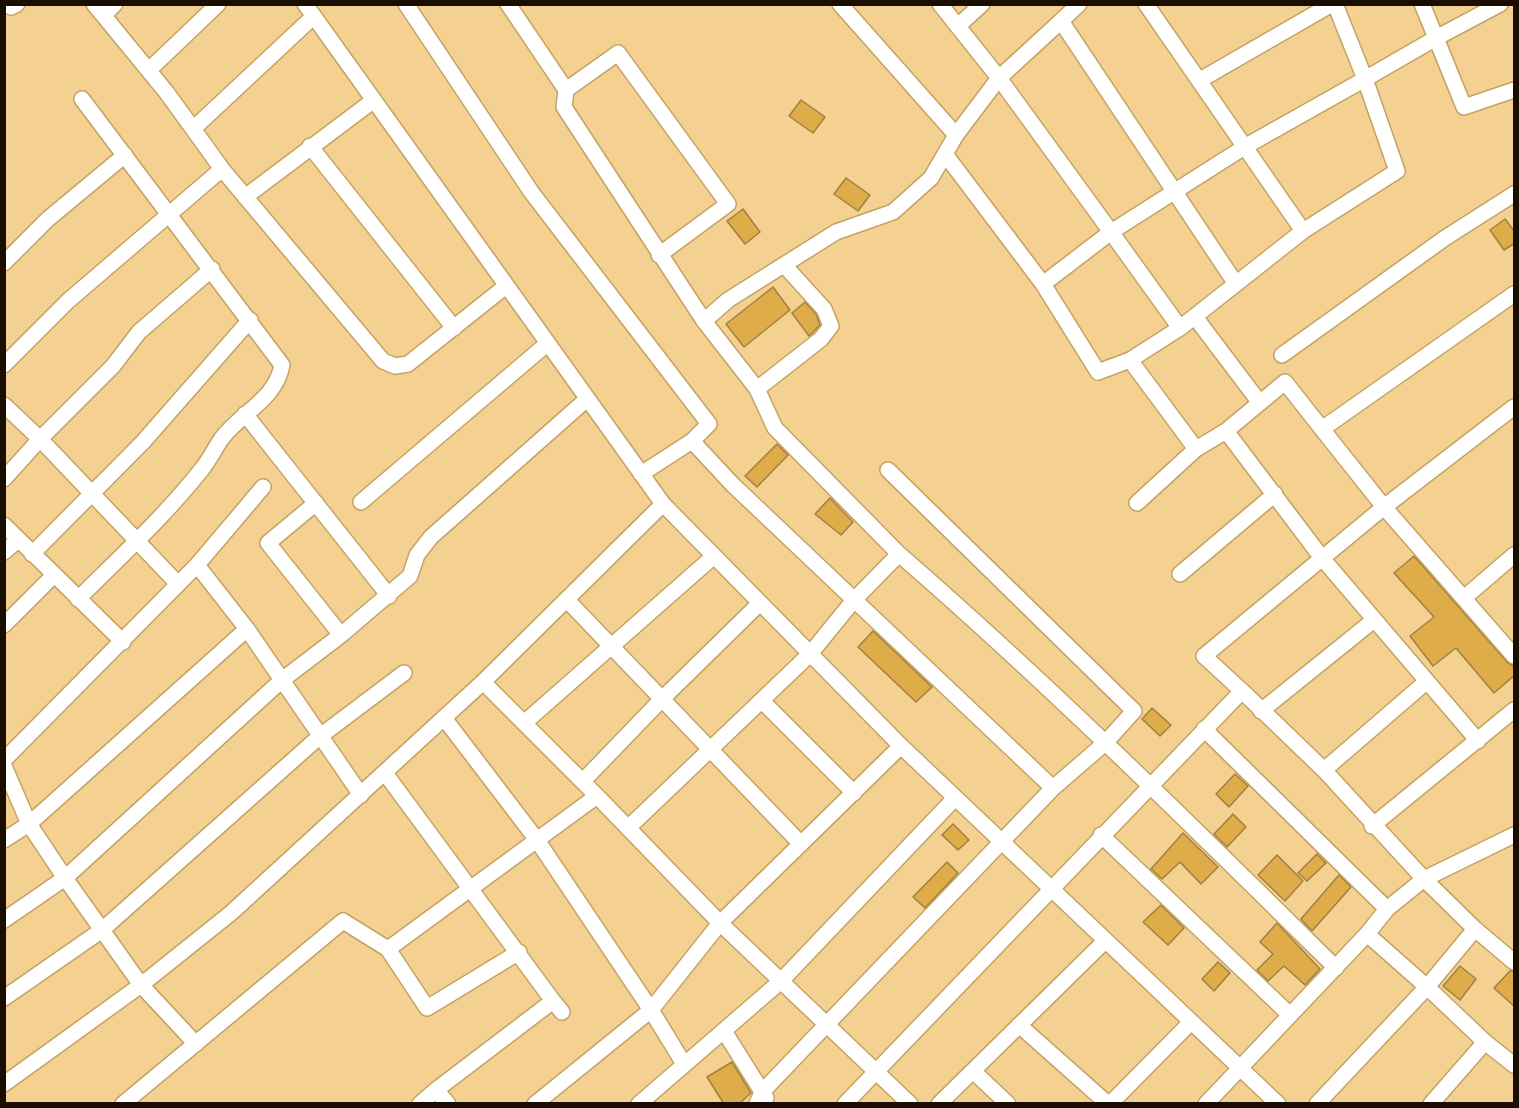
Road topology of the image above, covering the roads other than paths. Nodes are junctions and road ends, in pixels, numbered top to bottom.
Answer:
1 (5, 4) edge
2 (17, 4) edge
3 (218, 4) edge
4 (406, 4) edge
5 (508, 4) edge
6 (840, 4) edge
7 (940, 4) edge
8 (982, 4) edge
9 (1078, 4) edge
10 (1146, 4) edge
11 (1333, 4) edge
12 (1422, 4) edge
13 (1500, 4) edge
14 (104, 8) edge
15 (310, 10) edge
16 (1060, 21) junction
17 (957, 26) junction
18 (1436, 38) junction
19 (149, 70) junction
20 (999, 78) junction
21 (1365, 79) junction
22 (1200, 80) junction
23 (566, 90) junction
24 (1515, 90) edge
25 (82, 99) dead end
26 (374, 100) junction
27 (194, 129) junction
28 (956, 135) junction
29 (310, 146) junction
30 (1246, 146) junction
31 (945, 154) junction
32 (125, 155) junction
33 (222, 169) junction
34 (1175, 191) junction
35 (1515, 194) edge
36 (245, 196) junction
37 (169, 213) junction
38 (1303, 231) junction
39 (1111, 232) junction
40 (659, 255) junction
41 (4, 263) edge
42 (784, 265) junction
43 (212, 269) junction
44 (1043, 284) junction
45 (1236, 284) junction
46 (506, 286) junction
47 (1515, 294) edge
48 (1195, 317) junction
49 (250, 320) junction
50 (704, 321) junction
51 (454, 328) junction
52 (1180, 328) junction
53 (548, 343) junction
54 (1282, 355) dead end
55 (1130, 360) junction
56 (4, 365) edge
57 (757, 389) junction
58 (588, 399) junction
59 (1260, 403) junction
60 (4, 405) edge
61 (1515, 407) edge
62 (245, 414) junction
63 (1322, 429) junction
64 (1226, 431) junction
65 (40, 439) junction
66 (692, 441) junction
67 (1196, 449) junction
68 (888, 470) dead end
69 (641, 474) junction
70 (4, 479) edge
71 (263, 487) dead end
72 (1275, 494) junction
73 (93, 495) junction
74 (361, 502) dead end
75 (316, 503) junction
76 (1137, 503) dead end
77 (663, 504) junction
78 (1384, 507) junction
79 (4, 525) edge
80 (138, 539) junction
81 (18, 540) junction
82 (4, 552) edge
83 (32, 554) junction
84 (899, 554) junction
85 (1515, 555) edge
86 (714, 556) junction
87 (1322, 558) junction
88 (197, 565) junction
89 (1180, 574) dead end
90 (53, 576) junction
91 (178, 584) junction
92 (389, 596) junction
93 (1464, 598) junction
94 (78, 599) junction
95 (567, 600) junction
96 (854, 600) junction
97 (760, 603) junction
98 (1374, 620) junction
99 (4, 625) edge
100 (247, 629) junction
101 (341, 635) junction
102 (123, 642) junction
103 (611, 646) junction
104 (810, 654) junction
105 (1515, 656) edge
106 (404, 673) dead end
107 (282, 680) junction
108 (483, 682) junction
109 (1426, 682) junction
110 (1242, 691) junction
111 (662, 699) junction
112 (762, 700) junction
113 (1515, 710) edge
114 (1261, 711) junction
115 (444, 718) junction
116 (524, 723) junction
117 (1204, 729) junction
118 (319, 737) junction
119 (1478, 741) junction
120 (1105, 743) junction
121 (901, 746) junction
122 (710, 749) junction
123 (4, 760) edge
124 (4, 766) edge
125 (1324, 770) junction
126 (385, 773) junction
127 (583, 781) junction
128 (1149, 785) junction
129 (1053, 788) junction
130 (854, 793) junction
131 (361, 795) junction
132 (597, 796) junction
133 (955, 798) junction
134 (29, 824) junction
135 (1372, 826) junction
136 (628, 828) junction
137 (1101, 835) junction
138 (1515, 835) edge
139 (4, 840) edge
140 (537, 840) junction
141 (1002, 843) junction
142 (801, 844) junction
143 (65, 878) junction
144 (1424, 879) junction
145 (471, 888) junction
146 (1049, 888) junction
147 (1387, 909) junction
148 (4, 920) edge
149 (720, 923) junction
150 (1475, 929) junction
151 (102, 930) junction
152 (1367, 934) junction
153 (1105, 941) junction
154 (388, 949) junction
155 (519, 952) junction
156 (1515, 962) edge
157 (1336, 968) junction
158 (781, 981) junction
159 (141, 985) junction
160 (1427, 987) junction
161 (4, 998) edge
162 (651, 1010) junction
163 (1290, 1015) junction
164 (1190, 1023) junction
165 (826, 1024) junction
166 (1019, 1025) junction
167 (723, 1031) junction
168 (1485, 1042) junction
169 (196, 1044) junction
170 (684, 1064) junction
171 (1515, 1065) edge
172 (1239, 1069) junction
173 (875, 1070) junction
174 (972, 1071) junction
175 (4, 1084) edge
176 (436, 1090) junction
177 (763, 1100) edge
178 (123, 1104) edge
179 (420, 1104) edge
180 (448, 1104) edge
181 (535, 1104) edge
182 (639, 1104) edge
183 (845, 1104) edge
184 (909, 1104) edge
185 (939, 1104) edge
186 (1008, 1104) edge
187 (1109, 1104) edge
188 (1206, 1104) edge
189 (1278, 1104) edge
190 (1317, 1104) edge
191 (1431, 1104) edge

1 - 2 street
3 - 19 street
4 - 66 street
5 - 23 street
6 - 28 street
7 - 17 street
8 - 17 street
9 - 16 street
10 - 22 street
11 - 21 street
11 - 22 street
12 - 18 street
13 - 18 street
14 - 19 street
15 - 26 street
15 - 27 street
16 - 20 street
16 - 34 street
17 - 20 street
18 - 21 street
18 - 24 street
19 - 27 street
20 - 28 street
20 - 39 street
21 - 30 street
21 - 38 street
22 - 30 street
23 - 40 street
23 - 40 street
25 - 32 street
26 - 29 street
26 - 46 street
27 - 33 street
28 - 31 street
29 - 36 street
29 - 51 street
30 - 34 street
30 - 38 street
31 - 42 street
31 - 44 street
32 - 37 street
32 - 41 street
33 - 36 street
33 - 37 street
34 - 39 street
34 - 45 street
35 - 54 street
36 - 51 street
37 - 43 street
37 - 56 street
38 - 45 street
39 - 44 street
39 - 52 street
40 - 50 street
42 - 50 street
42 - 57 street
43 - 49 street
43 - 65 street
44 - 55 street
45 - 48 street
46 - 51 street
46 - 53 street
47 - 63 street
48 - 52 street
48 - 59 street
49 - 62 street
49 - 73 street
50 - 57 street
52 - 55 street
53 - 58 street
53 - 74 street
55 - 67 street
57 - 84 street
58 - 69 street
58 - 92 street
59 - 63 street
59 - 64 street
60 - 65 street
61 - 78 street
62 - 75 street
62 - 80 street
63 - 78 street
64 - 67 street
64 - 72 street
65 - 70 street
65 - 73 street
66 - 69 street
66 - 96 street
67 - 76 street
68 - 120 street
69 - 77 street
71 - 88 street
72 - 87 street
72 - 89 street
73 - 80 street
73 - 83 street
75 - 92 street
75 - 101 street
77 - 86 street
77 - 95 street
78 - 87 street
78 - 93 street
79 - 81 street
80 - 91 street
80 - 94 street
81 - 82 street
81 - 83 street
83 - 90 street
84 - 96 street
84 - 120 street
85 - 93 street
86 - 97 street
86 - 103 street
87 - 98 street
87 - 110 street
88 - 91 street
88 - 100 street
90 - 94 street
90 - 99 street
91 - 102 street
92 - 101 street
93 - 105 street
94 - 102 street
95 - 103 street
95 - 108 street
96 - 104 street
96 - 129 street
97 - 104 street
97 - 111 street
98 - 109 street
98 - 114 street
100 - 107 street
100 - 134 street
101 - 107 street
102 - 123 street
103 - 111 street
103 - 116 street
104 - 112 street
104 - 121 street
106 - 118 street
107 - 118 street
107 - 143 street
108 - 115 street
108 - 116 street
109 - 119 street
109 - 125 street
110 - 114 street
110 - 117 street
111 - 122 street
111 - 127 street
112 - 122 street
112 - 130 street
113 - 119 street
114 - 125 street
115 - 126 street
115 - 140 street
116 - 127 street
117 - 128 street
117 - 147 street
118 - 131 street
118 - 151 street
119 - 135 street
120 - 128 street
120 - 129 street
121 - 130 street
121 - 133 street
122 - 136 street
122 - 142 street
124 - 134 street
125 - 135 street
126 - 131 street
126 - 145 street
127 - 132 street
128 - 137 street
128 - 157 street
129 - 141 street
130 - 142 street
131 - 159 street
132 - 136 street
132 - 140 street
133 - 141 street
133 - 158 street
134 - 139 street
134 - 143 street
135 - 144 street
136 - 149 street
137 - 146 street
137 - 163 street
138 - 144 street
140 - 145 street
140 - 162 street
141 - 146 street
141 - 165 street
142 - 149 street
143 - 148 street
143 - 151 street
144 - 147 street
144 - 150 street
145 - 154 street
145 - 155 street
146 - 153 street
146 - 173 street
147 - 152 street
149 - 158 street
149 - 162 street
150 - 156 street
150 - 160 street
151 - 159 street
151 - 161 street
152 - 157 street
152 - 160 street
153 - 164 street
153 - 166 street
154 - 155 street
154 - 169 street
155 - 176 street
157 - 163 street
158 - 165 street
158 - 167 street
159 - 169 street
159 - 175 street
160 - 168 street
160 - 190 street
162 - 170 street
162 - 181 street
163 - 172 street
164 - 172 street
164 - 187 street
165 - 173 street
165 - 177 street
166 - 174 street
166 - 187 street
167 - 170 street
167 - 177 street
168 - 171 street
168 - 191 street
169 - 178 street
170 - 182 street
172 - 188 street
172 - 189 street
173 - 183 street
173 - 184 street
174 - 185 street
174 - 186 street
176 - 179 street
176 - 180 street

